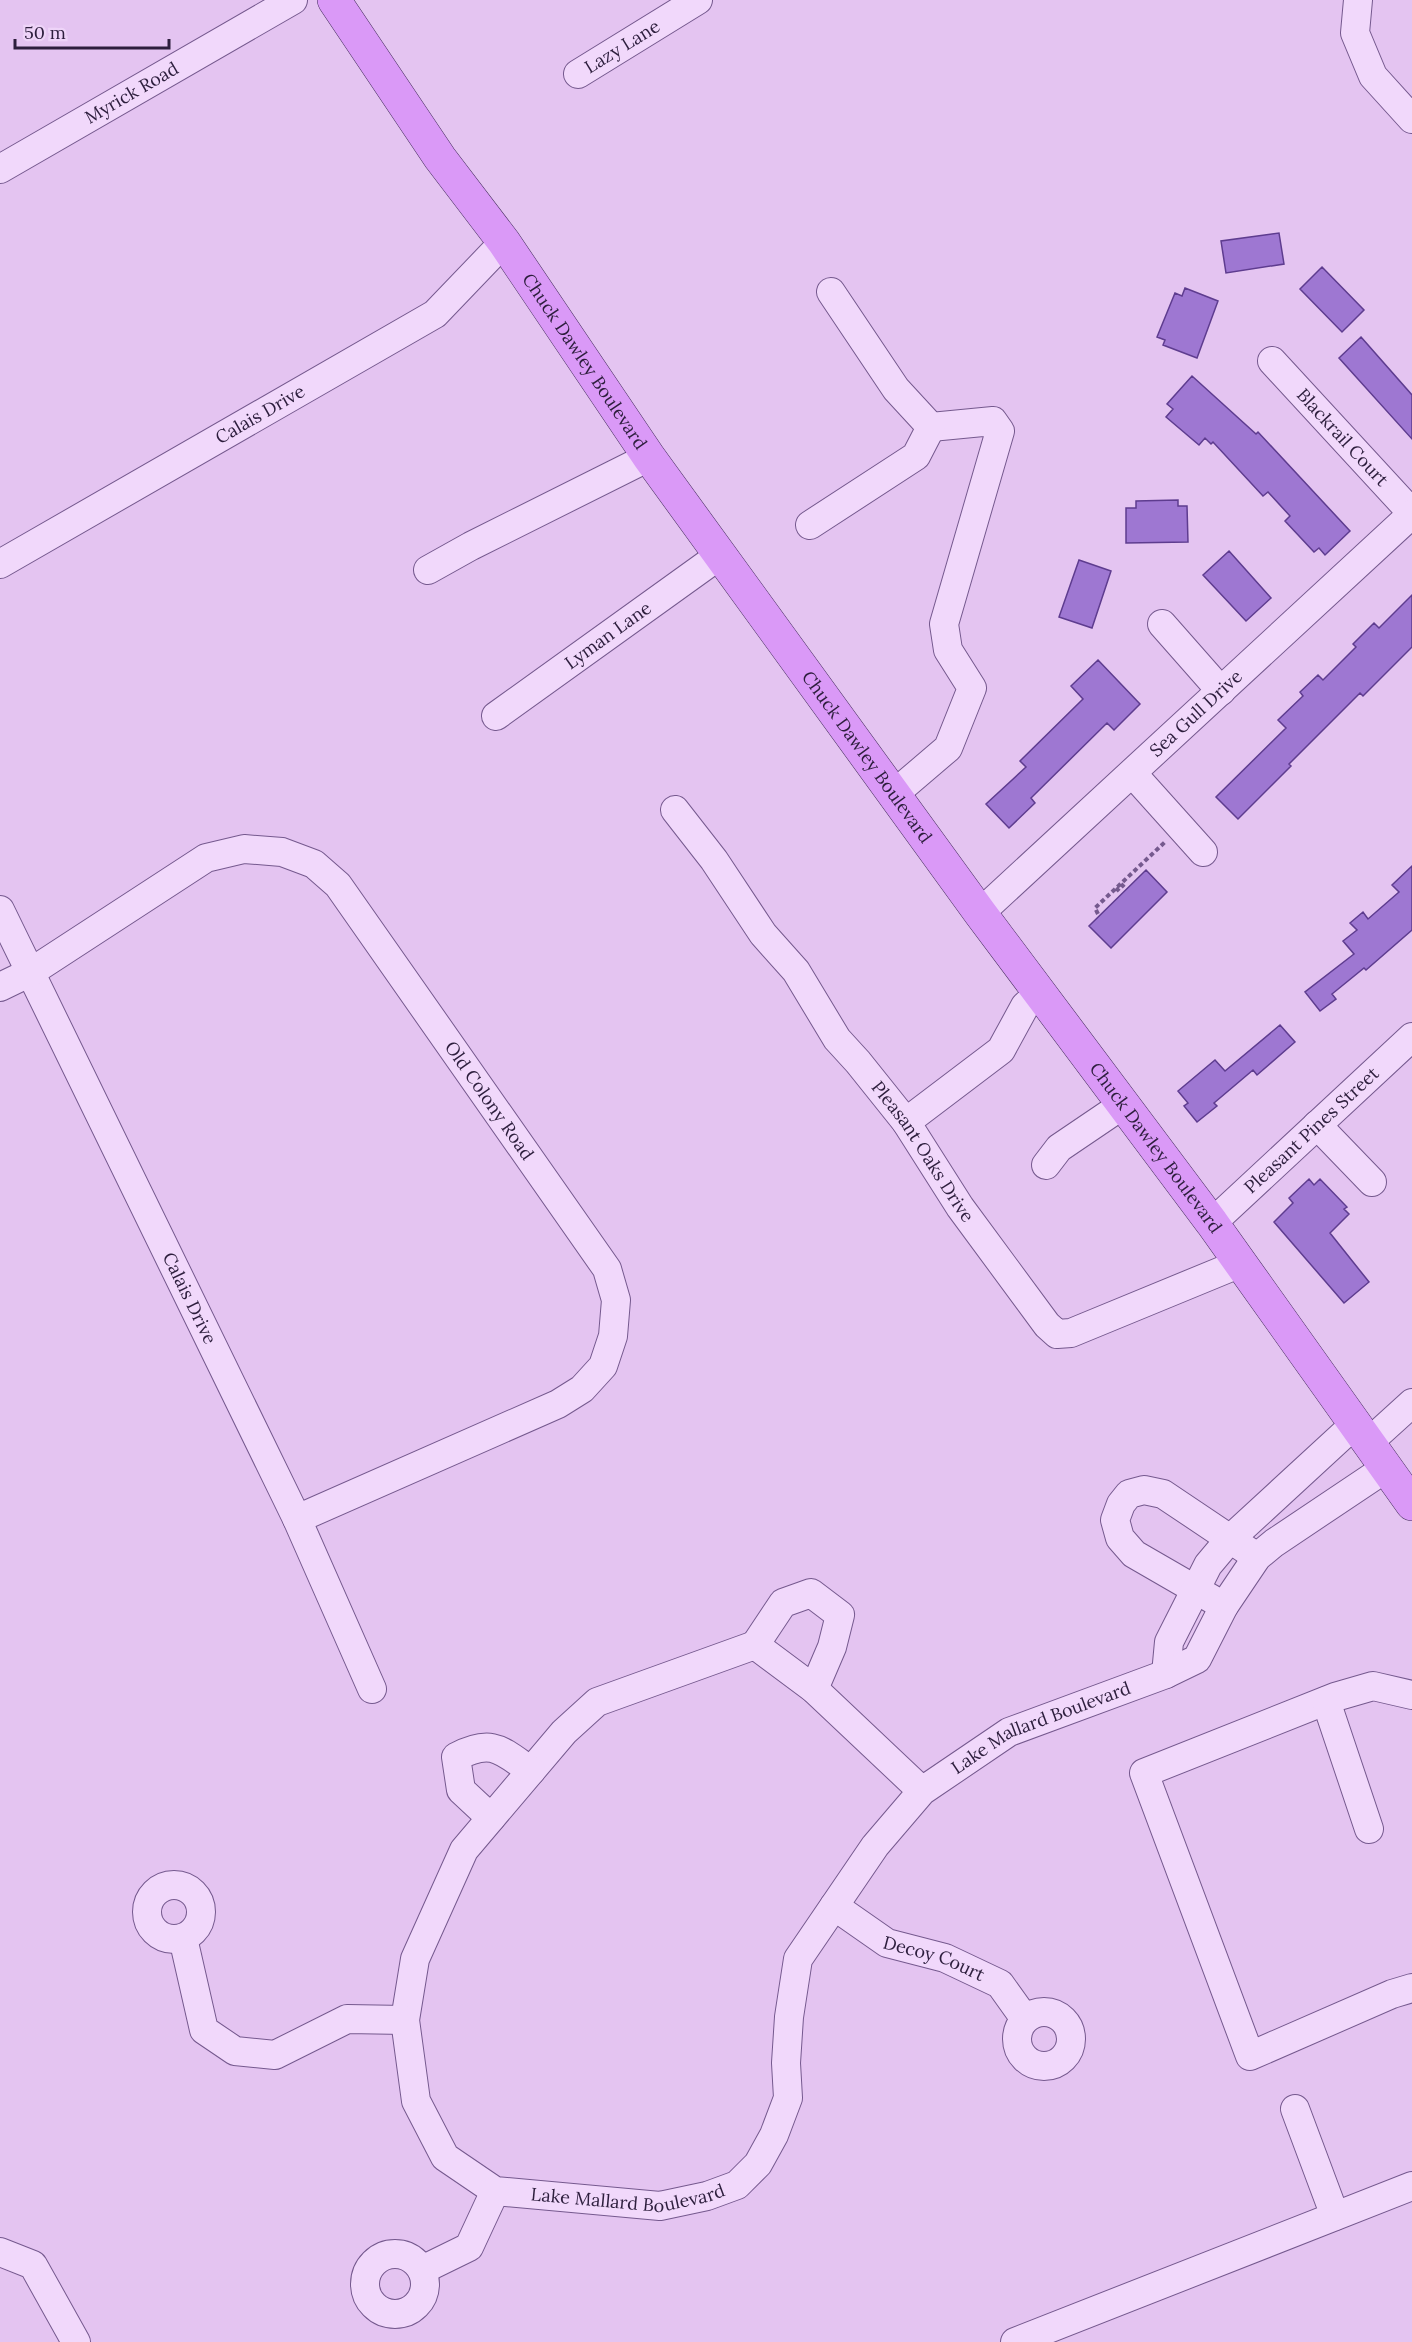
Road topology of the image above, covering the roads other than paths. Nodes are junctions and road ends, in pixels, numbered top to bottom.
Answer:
1 (293, 0) edge
2 (334, 0) edge
3 (698, 0) edge
4 (1358, 0) edge
5 (578, 74) dead end
6 (1412, 119) edge
7 (0, 169) edge
8 (504, 242) junction
9 (831, 292) dead end
10 (1272, 361) dead end
11 (931, 427) junction
12 (649, 457) junction
13 (1412, 514) edge
14 (810, 525) dead end
15 (720, 555) junction
16 (0, 564) edge
17 (428, 570) dead end
18 (1162, 624) dead end
19 (1221, 691) junction
20 (496, 716) dead end
21 (1133, 774) junction
22 (894, 794) junction
23 (675, 810) dead end
24 (1203, 852) dead end
25 (0, 910) edge
26 (980, 913) junction
27 (31, 972) junction
28 (0, 987) edge
29 (1040, 992) junction
30 (1412, 1037) edge
31 (1124, 1104) junction
32 (906, 1122) junction
33 (1317, 1125) junction
34 (1046, 1165) dead end
35 (1372, 1182) dead end
36 (1212, 1223) junction
37 (1241, 1263) junction
38 (1412, 1403) edge
39 (1370, 1445) junction
40 (1412, 1504) edge
41 (297, 1519) junction
42 (1229, 1540) junction
43 (1257, 1557) junction
44 (1195, 1589) junction
45 (1224, 1606) junction
46 (755, 1645) junction
47 (1166, 1674) junction
48 (372, 1689) dead end
49 (814, 1689) junction
50 (1412, 1695) edge
51 (1326, 1701) junction
52 (531, 1771) junction
53 (922, 1791) junction
54 (491, 1818) junction
55 (1370, 1829) dead end
56 (834, 1906) junction
57 (183, 1938) dead end
58 (1412, 1988) edge
59 (1025, 2019) dead end
60 (405, 2020) junction
61 (1295, 2109) dead end
62 (1412, 2186) edge
63 (495, 2191) junction
64 (1335, 2216) junction
65 (0, 2252) edge
66 (422, 2270) dead end
67 (76, 2342) edge
68 (1015, 2342) edge

1 - 7 street, Myrick Road
2 - 8 main road, Chuck Dawley Boulevard
3 - 5 street, Lazy Lane
4 - 6 street
8 - 12 main road, Chuck Dawley Boulevard
8 - 16 street, Calais Drive
9 - 11 street
10 - 13 street, Blackrail Court
11 - 14 street
11 - 22 street
12 - 15 main road, Chuck Dawley Boulevard
12 - 17 street
13 - 19 street, Sea Gull Drive
15 - 20 street, Lyman Lane
15 - 22 main road, Chuck Dawley Boulevard
18 - 19 street
19 - 21 street, Sea Gull Drive
21 - 24 street
21 - 26 street, Sea Gull Drive
22 - 26 main road, Chuck Dawley Boulevard
23 - 32 street, Pleasant Oaks Drive
25 - 27 street, Calais Drive
26 - 29 main road, Chuck Dawley Boulevard
27 - 28 street, Old Colony Road
27 - 41 street, Calais Drive
27 - 41 street, Old Colony Road
29 - 31 main road, Chuck Dawley Boulevard
29 - 32 street
30 - 33 street, Pleasant Pines Street
31 - 34 street
31 - 36 main road, Chuck Dawley Boulevard
32 - 37 street, Pleasant Oaks Drive
33 - 35 street
33 - 36 street, Pleasant Pines Street
36 - 37 main road, Chuck Dawley Boulevard
37 - 39 main road, Chuck Dawley Boulevard
38 - 39 street
39 - 40 main road, Chuck Dawley Boulevard
39 - 42 street
39 - 43 street, Lake Mallard Boulevard
41 - 48 street, Calais Drive
42 - 43 street
42 - 44 street
42 - 44 street
43 - 45 street, Lake Mallard Boulevard
44 - 45 street
44 - 47 street
45 - 47 street, Lake Mallard Boulevard
46 - 49 street
46 - 49 street
46 - 52 street, Lake Mallard Boulevard
47 - 53 street, Lake Mallard Boulevard
49 - 53 street
50 - 51 street
51 - 55 street
51 - 58 street
52 - 54 street, Lake Mallard Boulevard
52 - 54 street
53 - 56 street, Lake Mallard Boulevard
54 - 60 street, Lake Mallard Boulevard
56 - 59 street, Decoy Court
56 - 63 street, Lake Mallard Boulevard
57 - 60 street
60 - 63 street, Lake Mallard Boulevard
61 - 64 street
62 - 64 street
63 - 66 street
64 - 68 street
65 - 67 street

